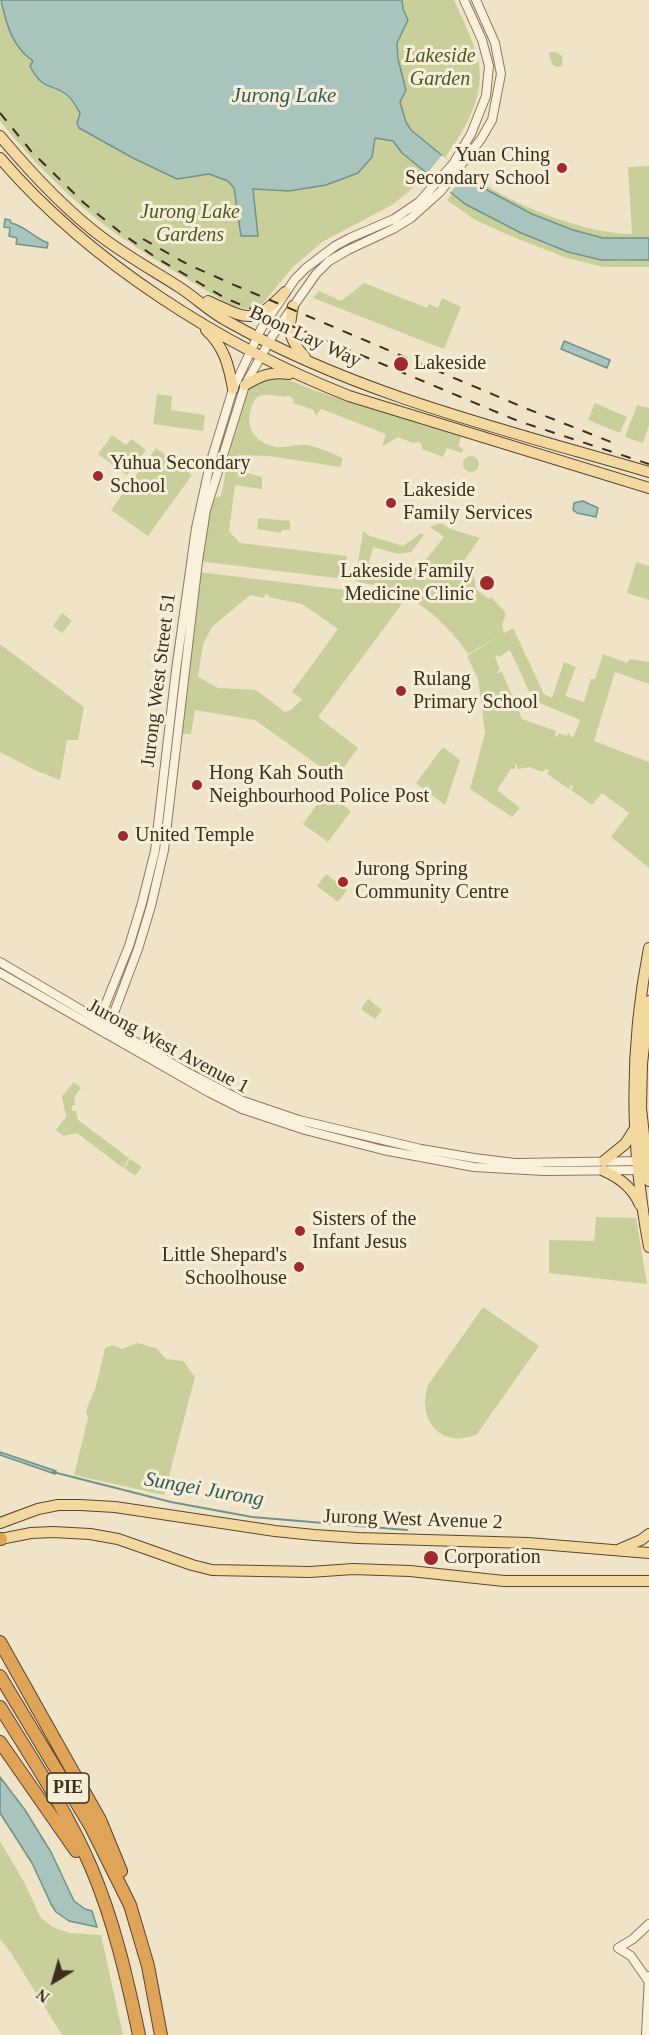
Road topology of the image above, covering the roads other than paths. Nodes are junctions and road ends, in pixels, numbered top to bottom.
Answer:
1 (464, 0) edge
2 (476, 0) edge
3 (0, 136) edge
4 (0, 158) edge
5 (456, 167) junction
6 (440, 186) junction
7 (285, 292) junction
8 (188, 293) junction
9 (293, 306) junction
10 (190, 316) junction
11 (257, 337) junction
12 (269, 342) junction
13 (250, 350) junction
14 (261, 356) junction
15 (309, 362) junction
16 (302, 376) junction
17 (245, 385) junction
18 (234, 389) junction
19 (649, 472) edge
20 (649, 488) edge
21 (649, 948) edge
22 (0, 962) edge
23 (0, 973) edge
24 (649, 1001) edge
25 (98, 1024) junction
26 (108, 1030) junction
27 (634, 1130) junction
28 (604, 1166) junction
29 (643, 1169) edge
30 (642, 1210) junction
31 (649, 1247) edge
32 (0, 1523) edge
33 (649, 1534) edge
34 (0, 1539) edge
35 (616, 1550) junction
36 (649, 1553) edge
37 (644, 1581) edge
38 (649, 1587) edge
39 (0, 1642) edge
40 (0, 1676) edge
41 (0, 1707) edge
42 (0, 1742) edge
43 (91, 1867) junction
44 (130, 1905) junction
45 (649, 1924) edge
46 (649, 1976) edge
47 (649, 1982) edge
48 (139, 2035) edge
49 (160, 2035) edge
50 (646, 2035) edge

1 - 5 street
2 - 5 street
3 - 8 main road, Boon Lay Way
4 - 10 main road, Boon Lay Way
5 - 6 street
6 - 7 street, Jurong West Street 51
6 - 9 street, Jurong West Street 51
7 - 8 main road
7 - 11 street, Jurong West Street 51
8 - 11 main road, Boon Lay Way
9 - 12 street, Jurong West Street 51
9 - 15 main road
10 - 13 main road, Boon Lay Way
10 - 18 main road
11 - 12 main road, Boon Lay Way
11 - 13 street, Jurong West Street 51
12 - 14 street, Jurong West Street 51
12 - 15 main road, Boon Lay Way
13 - 14 main road, Boon Lay Way
13 - 18 street, Jurong West Street 51
14 - 16 main road, Boon Lay Way
14 - 17 street, Jurong West Street 51
15 - 19 main road, Boon Lay Way
16 - 17 main road
16 - 20 main road, Boon Lay Way
17 - 26 street, Jurong West Street 51
18 - 25 street, Jurong West Street 51
21 - 27 main road
22 - 25 street, Jurong West Avenue 1
23 - 25 street, Jurong West Avenue 1
24 - 29 main road
25 - 26 street, Jurong West Avenue 1
26 - 28 street, Jurong West Avenue 1
27 - 28 main road
27 - 29 main road
28 - 29 street, Jurong West Avenue 1
28 - 30 main road
29 - 30 main road
30 - 31 main road
32 - 35 main road, Jurong West Avenue 2
33 - 35 main road
34 - 37 main road
35 - 36 main road, Jurong West Avenue 2
37 - 38 main road
39 - 44 highway
40 - 44 highway, PIE
41 - 43 highway, PIE
42 - 43 highway
43 - 48 highway, PIE
44 - 49 highway, PIE
45 - 47 street
46 - 47 street
47 - 50 street

